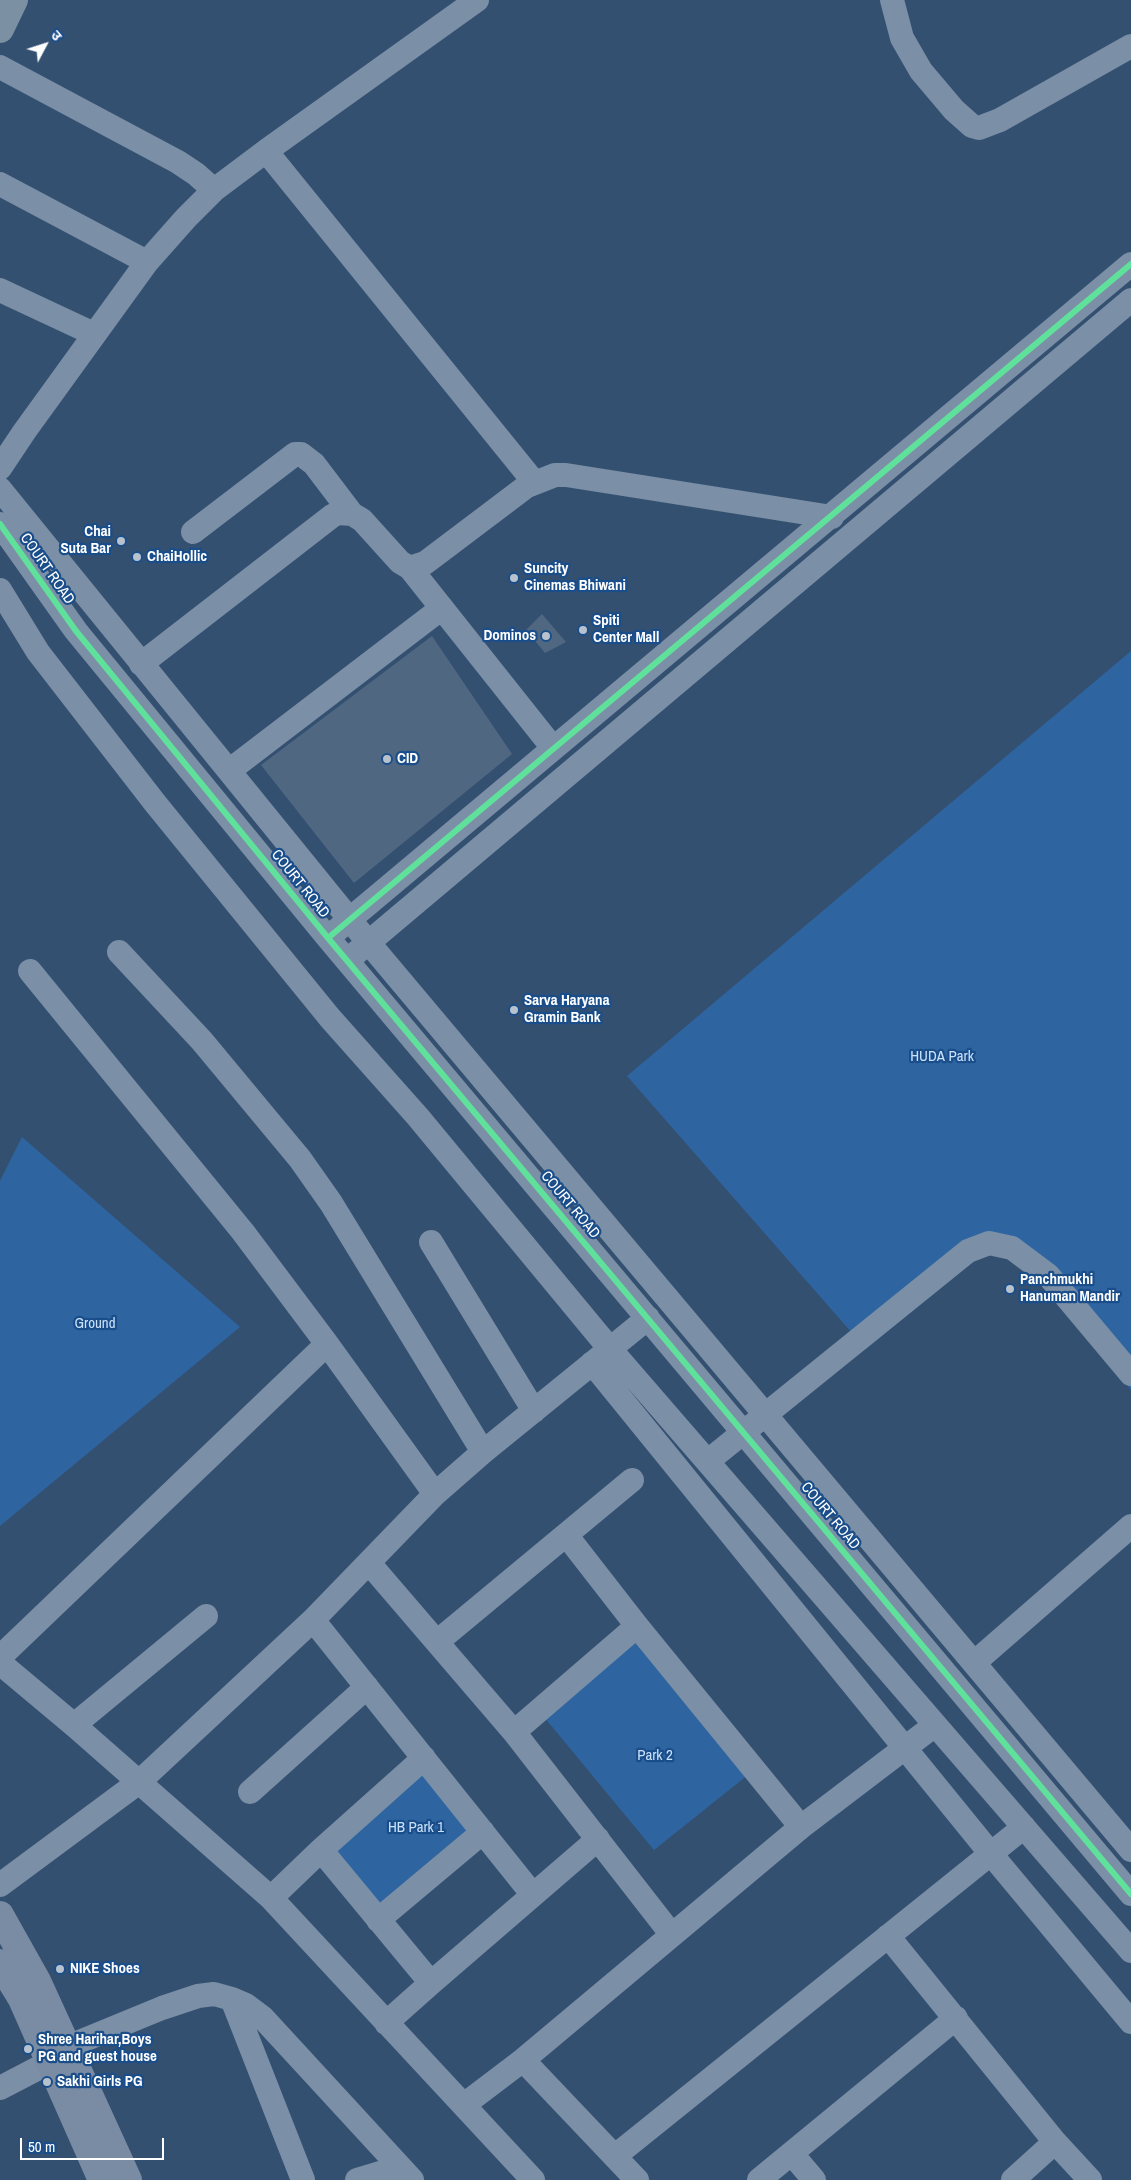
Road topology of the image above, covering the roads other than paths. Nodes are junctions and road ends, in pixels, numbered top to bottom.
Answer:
1 (14, 0) edge
2 (477, 0) edge
3 (892, 0) edge
4 (0, 29) edge
5 (1131, 46) edge
6 (0, 67) edge
7 (266, 151) junction
8 (0, 184) edge
9 (214, 190) junction
10 (147, 262) junction
11 (1131, 264) edge
12 (0, 290) edge
13 (1131, 300) edge
14 (94, 334) junction
15 (0, 468) edge
16 (534, 482) junction
17 (0, 489) edge
18 (352, 514) junction
19 (832, 517) junction
20 (0, 524) edge
21 (193, 532) dead end
22 (410, 568) junction
23 (0, 590) edge
24 (442, 608) junction
25 (141, 664) junction
26 (553, 748) junction
27 (230, 770) junction
28 (349, 920) junction
29 (328, 938) junction
30 (368, 942) junction
31 (119, 952) dead end
32 (348, 960) junction
33 (30, 970) dead end
34 (431, 1242) dead end
35 (648, 1318) junction
36 (327, 1344) junction
37 (601, 1356) junction
38 (1131, 1374) edge
39 (534, 1411) junction
40 (765, 1413) junction
41 (743, 1432) junction
42 (483, 1452) junction
43 (708, 1461) junction
44 (632, 1480) dead end
45 (435, 1494) junction
46 (1131, 1526) edge
47 (567, 1536) junction
48 (368, 1563) junction
49 (206, 1616) dead end
50 (313, 1620) junction
51 (637, 1626) junction
52 (438, 1642) junction
53 (0, 1657) edge
54 (0, 1663) edge
55 (974, 1663) junction
56 (367, 1687) junction
57 (74, 1725) junction
58 (935, 1725) junction
59 (514, 1732) junction
60 (906, 1747) junction
61 (424, 1758) junction
62 (139, 1782) junction
63 (250, 1792) dead end
64 (801, 1826) junction
65 (1024, 1827) junction
66 (483, 1832) junction
67 (598, 1838) junction
68 (321, 1850) junction
69 (1131, 1850) edge
70 (992, 1854) junction
71 (0, 1886) edge
72 (1131, 1894) edge
73 (532, 1895) junction
74 (271, 1898) junction
75 (0, 1915) edge
76 (378, 1920) junction
77 (672, 1935) junction
78 (888, 1936) junction
79 (1131, 1951) edge
80 (0, 1963) edge
81 (430, 1983) junction
82 (232, 1998) junction
83 (956, 2018) junction
84 (1131, 2022) edge
85 (386, 2023) junction
86 (58, 2054) junction
87 (523, 2060) junction
88 (0, 2088) edge
89 (465, 2104) junction
90 (1055, 2142) junction
91 (792, 2154) junction
92 (615, 2156) junction
93 (406, 2173) edge
94 (102, 2180) edge
95 (128, 2180) edge
96 (303, 2180) edge
97 (357, 2180) edge
98 (533, 2180) edge
99 (637, 2180) edge
100 (759, 2180) edge
101 (814, 2180) edge
102 (1013, 2180) edge
103 (1090, 2180) edge

1 - 4 highway
2 - 7 street
3 - 5 street
6 - 9 street
7 - 9 street
7 - 16 street
8 - 10 street
9 - 10 street
10 - 14 street
11 - 19 street
12 - 14 street
13 - 30 street
14 - 15 street
16 - 19 street
16 - 22 street
17 - 25 street
18 - 21 street
18 - 22 street
18 - 25 street
19 - 26 street
20 - 29 street, COURT ROAD
22 - 24 street
23 - 37 street
24 - 26 street
24 - 27 street
25 - 27 street
26 - 28 street
27 - 28 street
28 - 29 street
28 - 30 street
29 - 32 street, COURT ROAD
30 - 32 street
30 - 40 street
31 - 42 street
32 - 35 street, COURT ROAD
33 - 36 street
34 - 39 street
35 - 37 street
35 - 41 street, COURT ROAD
36 - 45 street
36 - 53 street
37 - 39 street
37 - 43 street
37 - 60 street
38 - 40 street
39 - 42 street
40 - 41 street
40 - 55 street
41 - 43 street
41 - 72 street, COURT ROAD
42 - 45 street
43 - 58 street
44 - 47 street
45 - 48 street
46 - 55 street
47 - 51 street
47 - 52 street
48 - 50 street
48 - 52 street
49 - 57 street
50 - 56 street
50 - 62 street
51 - 59 street
51 - 64 street
52 - 59 street
54 - 57 street
55 - 69 street
56 - 61 street
56 - 63 street
57 - 62 street
58 - 60 street
58 - 65 street
59 - 67 street
60 - 64 street
60 - 70 street
61 - 66 street
61 - 68 street
62 - 71 street
62 - 74 street
64 - 77 street
65 - 70 street
65 - 79 street
66 - 73 street
66 - 76 street
67 - 73 street
67 - 77 street
68 - 74 street
68 - 76 street
70 - 78 street
70 - 84 street
73 - 81 street
74 - 85 street
75 - 86 main road
76 - 81 street
77 - 87 street
78 - 83 street
78 - 92 street
80 - 86 main road
81 - 85 street
82 - 86 street
82 - 93 street
82 - 96 street
83 - 90 street
83 - 91 street
85 - 89 street
86 - 88 street
86 - 94 main road
86 - 95 main road
87 - 89 street
87 - 92 street
89 - 98 street
90 - 102 street
90 - 103 street
91 - 100 street
91 - 101 street
92 - 99 street
93 - 97 street

